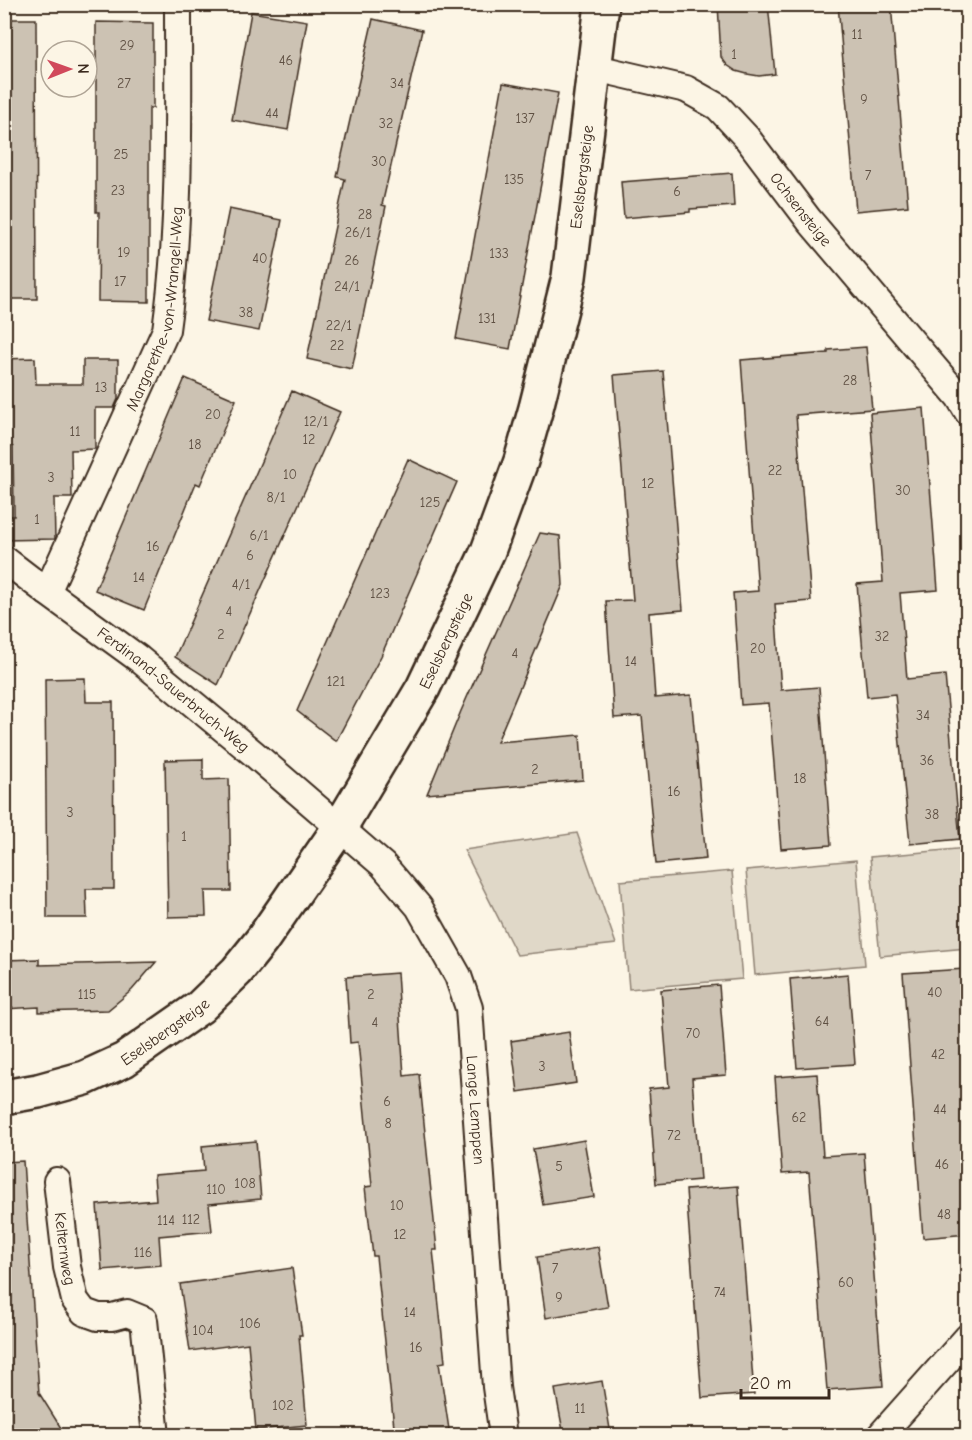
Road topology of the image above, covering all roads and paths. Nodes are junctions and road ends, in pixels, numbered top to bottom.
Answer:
1 (178, 4) edge
2 (602, 4) edge
3 (596, 68) junction
4 (965, 399) edge
5 (4, 559) edge
6 (47, 592) junction
7 (340, 827) junction
8 (4, 1097) edge
9 (57, 1181) dead end
10 (968, 1337) edge
11 (156, 1436) edge
12 (503, 1436) edge
13 (880, 1436) edge

1 - 6 street, Margarethe-von-Wrangell-Weg
2 - 3 street, Eselsbergsteige
3 - 4 street, Ochsensteige
3 - 7 street, Eselsbergsteige
5 - 6 street, Ferdinand-Sauerbruch-Weg
6 - 7 street, Ferdinand-Sauerbruch-Weg
7 - 8 street, Eselsbergsteige
7 - 12 street, Lange Lemppen
9 - 11 street, Kelternweg
10 - 13 street

